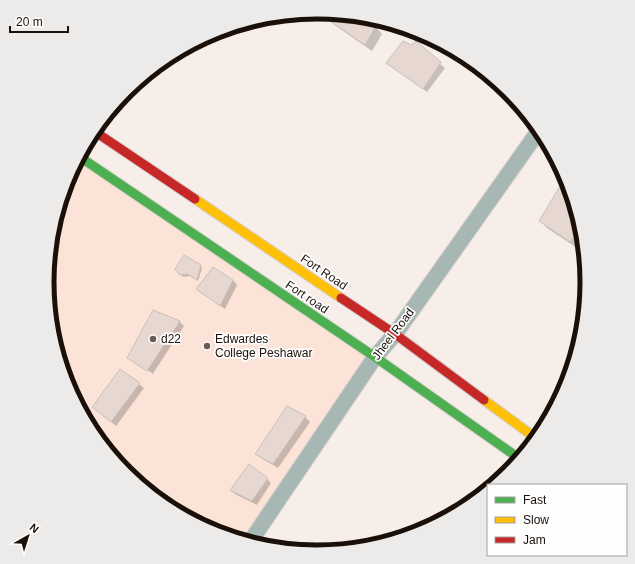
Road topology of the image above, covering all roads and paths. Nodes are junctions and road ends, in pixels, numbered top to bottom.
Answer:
1 (100, 134) edge
2 (536, 135) edge
3 (85, 160) edge
4 (394, 334) junction
5 (375, 357) junction
6 (532, 434) edge
7 (515, 455) edge
8 (253, 537) edge

1 - 4 street, Fort Road
2 - 4 street, Jheel Road
3 - 5 street, Fort road
4 - 5 street, Jheel Road
4 - 6 street, Fort Road
5 - 7 street, Fort road
5 - 8 street, Jheel Road

